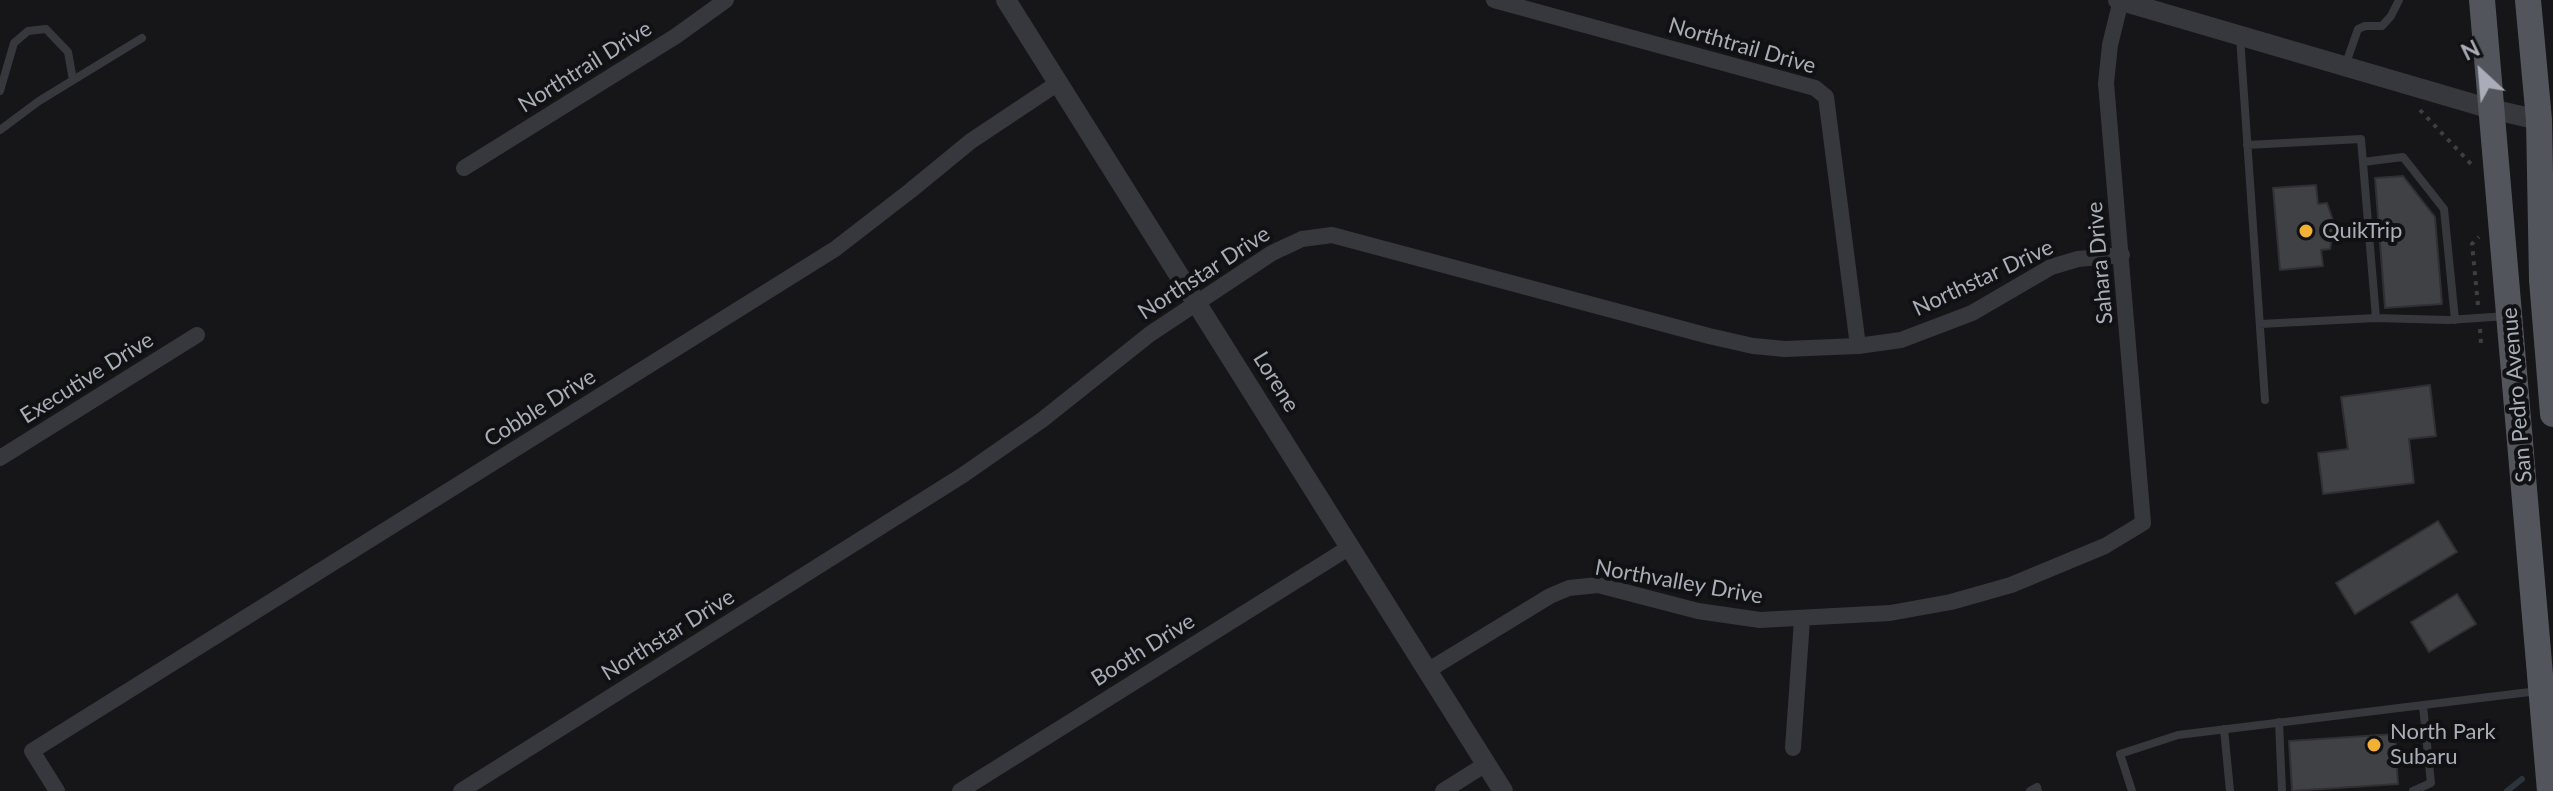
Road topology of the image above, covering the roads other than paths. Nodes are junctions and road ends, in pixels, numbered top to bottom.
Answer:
1 (726, 0) edge
2 (1006, 0) edge
3 (1494, 0) edge
4 (2120, 0) edge
5 (2399, 0) edge
6 (2482, 0) edge
7 (2528, 0) edge
8 (2240, 36) junction
9 (142, 38) dead end
10 (2345, 67) junction
11 (73, 80) junction
12 (1058, 83) junction
13 (0, 91) edge
14 (2491, 109) junction
15 (2546, 122) edge
16 (0, 130) edge
17 (2247, 145) junction
18 (2363, 162) junction
19 (464, 168) dead end
20 (2432, 194) junction
21 (2418, 195) dead end
22 (2447, 242) junction
23 (2437, 243) dead end
24 (2122, 255) junction
25 (2440, 275) dead end
26 (2451, 275) junction
27 (2548, 280) edge
28 (1198, 303) junction
29 (2510, 316) junction
30 (2376, 318) junction
31 (2455, 320) junction
32 (2260, 324) junction
33 (197, 335) dead end
34 (1858, 346) junction
35 (2265, 400) dead end
36 (2553, 413) edge
37 (0, 458) edge
38 (2143, 523) joint
39 (1350, 547) junction
40 (2542, 566) edge
41 (1802, 620) junction
42 (1427, 671) junction
43 (2542, 690) junction
44 (2423, 706) junction
45 (2279, 722) junction
46 (2224, 729) junction
47 (1793, 748) dead end
48 (1486, 764) junction
49 (57, 791) edge
50 (461, 791) edge
51 (960, 791) edge
52 (1443, 791) edge
53 (1503, 791) edge
54 (2030, 791) edge
55 (2038, 791) edge
56 (2132, 791) edge
57 (2230, 791) edge
58 (2282, 791) edge
59 (2413, 791) edge
60 (2550, 791) edge

1 - 19 street, Northtrail Drive
2 - 12 street, Lorene
3 - 34 street, Northtrail Drive
4 - 8 street
4 - 24 street, Sahara Drive
5 - 10 lane
6 - 14 main road, San Pedro Avenue
7 - 15 main road, San Pedro Avenue
8 - 10 street
8 - 17 lane
9 - 11 lane
10 - 14 street
11 - 13 lane
11 - 16 lane
12 - 28 street, Lorene
12 - 49 street, Cobble Drive
14 - 15 street
14 - 29 main road, San Pedro Avenue
15 - 27 main road, San Pedro Avenue
17 - 18 lane
17 - 32 lane
18 - 20 lane
18 - 30 lane
20 - 21 lane
20 - 22 lane
22 - 23 lane
22 - 26 lane
24 - 34 street, Northstar Drive
24 - 38 street, Sahara Drive
25 - 26 lane
26 - 31 lane
27 - 36 main road, San Pedro Avenue
28 - 34 street, Northstar Drive
28 - 39 street, Lorene
28 - 50 street, Northstar Drive
29 - 31 lane
29 - 40 main road, San Pedro Avenue
30 - 31 lane
30 - 32 lane
32 - 35 lane
33 - 37 street, Executive Drive
38 - 41 street, Northvalley Drive
39 - 42 street, Lorene
39 - 51 street, Booth Drive
40 - 43 main road, San Pedro Avenue
41 - 42 street, Northvalley Drive
41 - 47 street
42 - 48 street, Lorene
43 - 44 lane
43 - 60 main road, San Pedro Avenue
44 - 45 lane
44 - 59 lane
45 - 46 lane
45 - 58 lane
46 - 56 lane
46 - 57 lane
48 - 52 street
48 - 53 street, Lorene
54 - 55 lane

